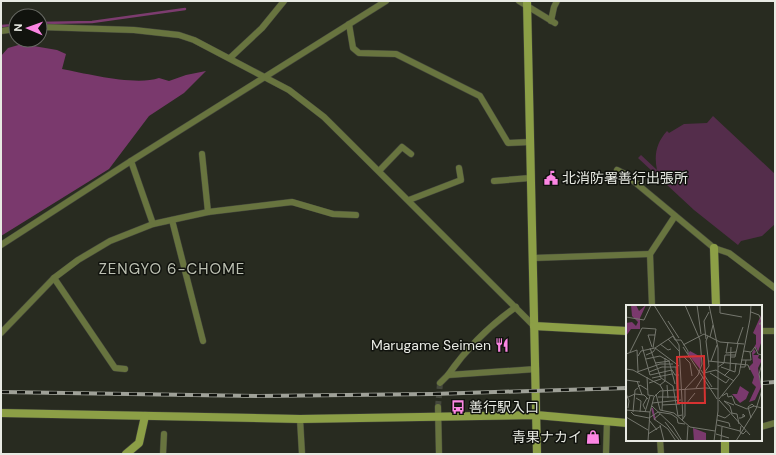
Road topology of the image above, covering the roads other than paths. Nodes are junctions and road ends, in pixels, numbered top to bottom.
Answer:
1 (386, 1) edge
2 (518, 1) edge
3 (557, 1) edge
4 (279, 2) edge
5 (528, 4) edge
6 (349, 24) junction
7 (48, 27) edge
8 (230, 58) junction
9 (265, 76) junction
10 (530, 142) junction
11 (202, 154) dead end
12 (411, 154) dead end
13 (131, 160) junction
14 (460, 168) dead end
15 (617, 170) dead end
16 (379, 171) junction
17 (530, 178) junction
18 (494, 181) dead end
19 (409, 200) junction
20 (208, 212) junction
21 (356, 214) dead end
22 (675, 216) junction
23 (172, 220) junction
24 (153, 224) junction
25 (1, 245) edge
26 (714, 248) junction
27 (650, 254) junction
28 (533, 258) junction
29 (54, 278) junction
30 (775, 288) edge
31 (652, 305) edge
32 (716, 305) edge
33 (516, 307) junction
34 (534, 326) junction
35 (626, 331) edge
36 (762, 331) edge
37 (775, 331) edge
38 (1, 333) edge
39 (203, 341) dead end
40 (125, 369) dead end
41 (536, 369) junction
42 (448, 375) junction
43 (440, 383) tunnel mouth
44 (438, 411) junction
45 (1, 413) edge
46 (536, 415) junction
47 (145, 416) junction
48 (300, 419) junction
49 (607, 421) junction
50 (626, 423) edge
51 (775, 423) edge
52 (762, 427) edge
53 (164, 434) dead end
54 (660, 441) edge
55 (725, 441) edge
56 (126, 454) edge
57 (163, 454) edge
58 (302, 454) edge
59 (439, 454) edge
60 (537, 454) edge
61 (606, 454) edge
62 (661, 454) edge
63 (725, 454) edge

1 - 6 street
2 - 5 street
3 - 5 street
4 - 8 street
5 - 10 street
6 - 9 street
6 - 10 street
7 - 8 street
8 - 9 street
9 - 13 street
9 - 16 street
10 - 17 street
11 - 20 street
12 - 16 street
13 - 24 street
13 - 25 street
14 - 19 street
15 - 22 street
16 - 19 street
17 - 18 street
17 - 28 street
19 - 33 street
20 - 21 street
20 - 23 street
22 - 26 street
22 - 27 street
23 - 24 street
23 - 39 street
24 - 29 street
26 - 30 street
26 - 32 street
27 - 28 street
27 - 31 street
28 - 34 street
29 - 38 street
29 - 40 street
33 - 34 street
33 - 42 street
34 - 35 street
34 - 41 street
36 - 37 street
41 - 42 street
41 - 46 street
42 - 43 street
44 - 46 street
44 - 48 street
44 - 59 street
45 - 47 street
46 - 49 street
46 - 60 street
47 - 48 street
47 - 56 street
48 - 58 street
49 - 50 street
49 - 61 street
51 - 52 street
53 - 57 street
54 - 62 street
55 - 63 street

